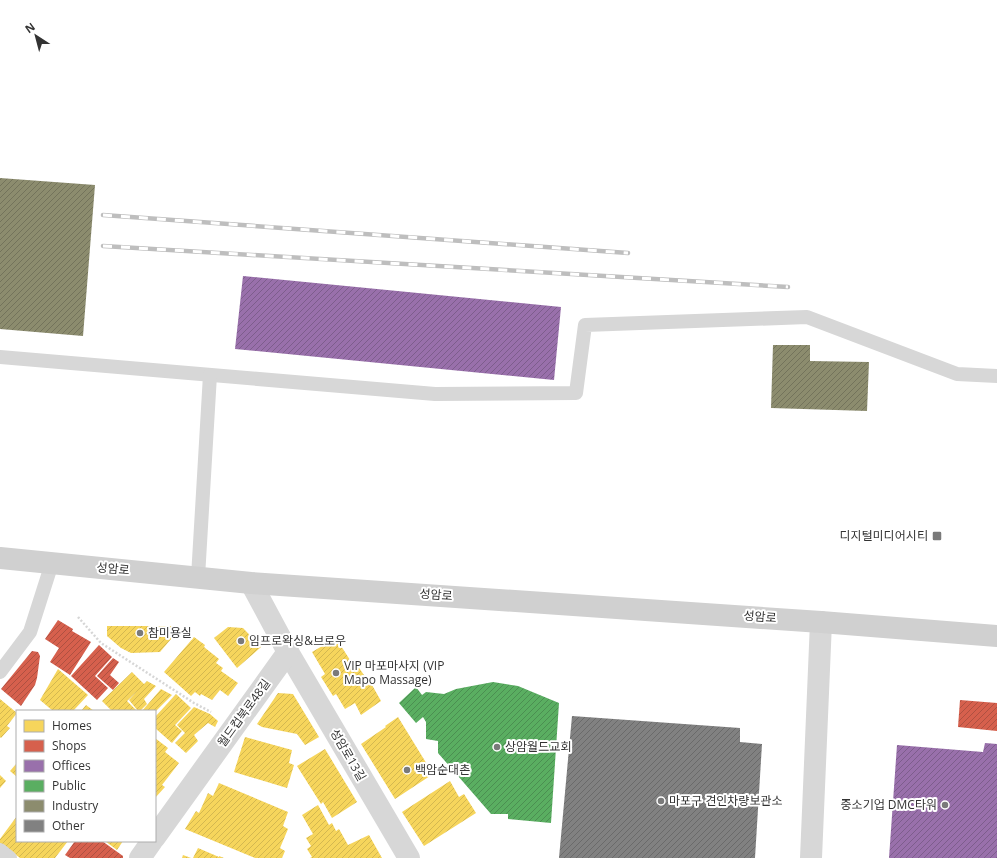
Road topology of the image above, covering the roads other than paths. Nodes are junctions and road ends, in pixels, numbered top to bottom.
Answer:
1 (0, 357) edge
2 (210, 375) junction
3 (997, 376) edge
4 (0, 558) edge
5 (52, 563) junction
6 (198, 577) junction
7 (251, 583) junction
8 (821, 622) junction
9 (997, 636) edge
10 (288, 652) junction
11 (0, 672) edge
12 (156, 836) edge
13 (151, 842) edge
14 (0, 850) edge
15 (10, 858) edge
16 (140, 858) edge
17 (409, 858) edge
18 (811, 858) edge

1 - 2 lane
2 - 3 lane
2 - 6 lane
4 - 5 main road, 성암로
5 - 6 main road, 성암로
5 - 11 lane
6 - 7 main road, 성암로
7 - 8 main road, 성암로
7 - 10 street
8 - 9 main road, 성암로
8 - 18 street
10 - 12 street, 월드컵북로48길
10 - 17 street, 성암로13길
13 - 16 street
14 - 15 lane

